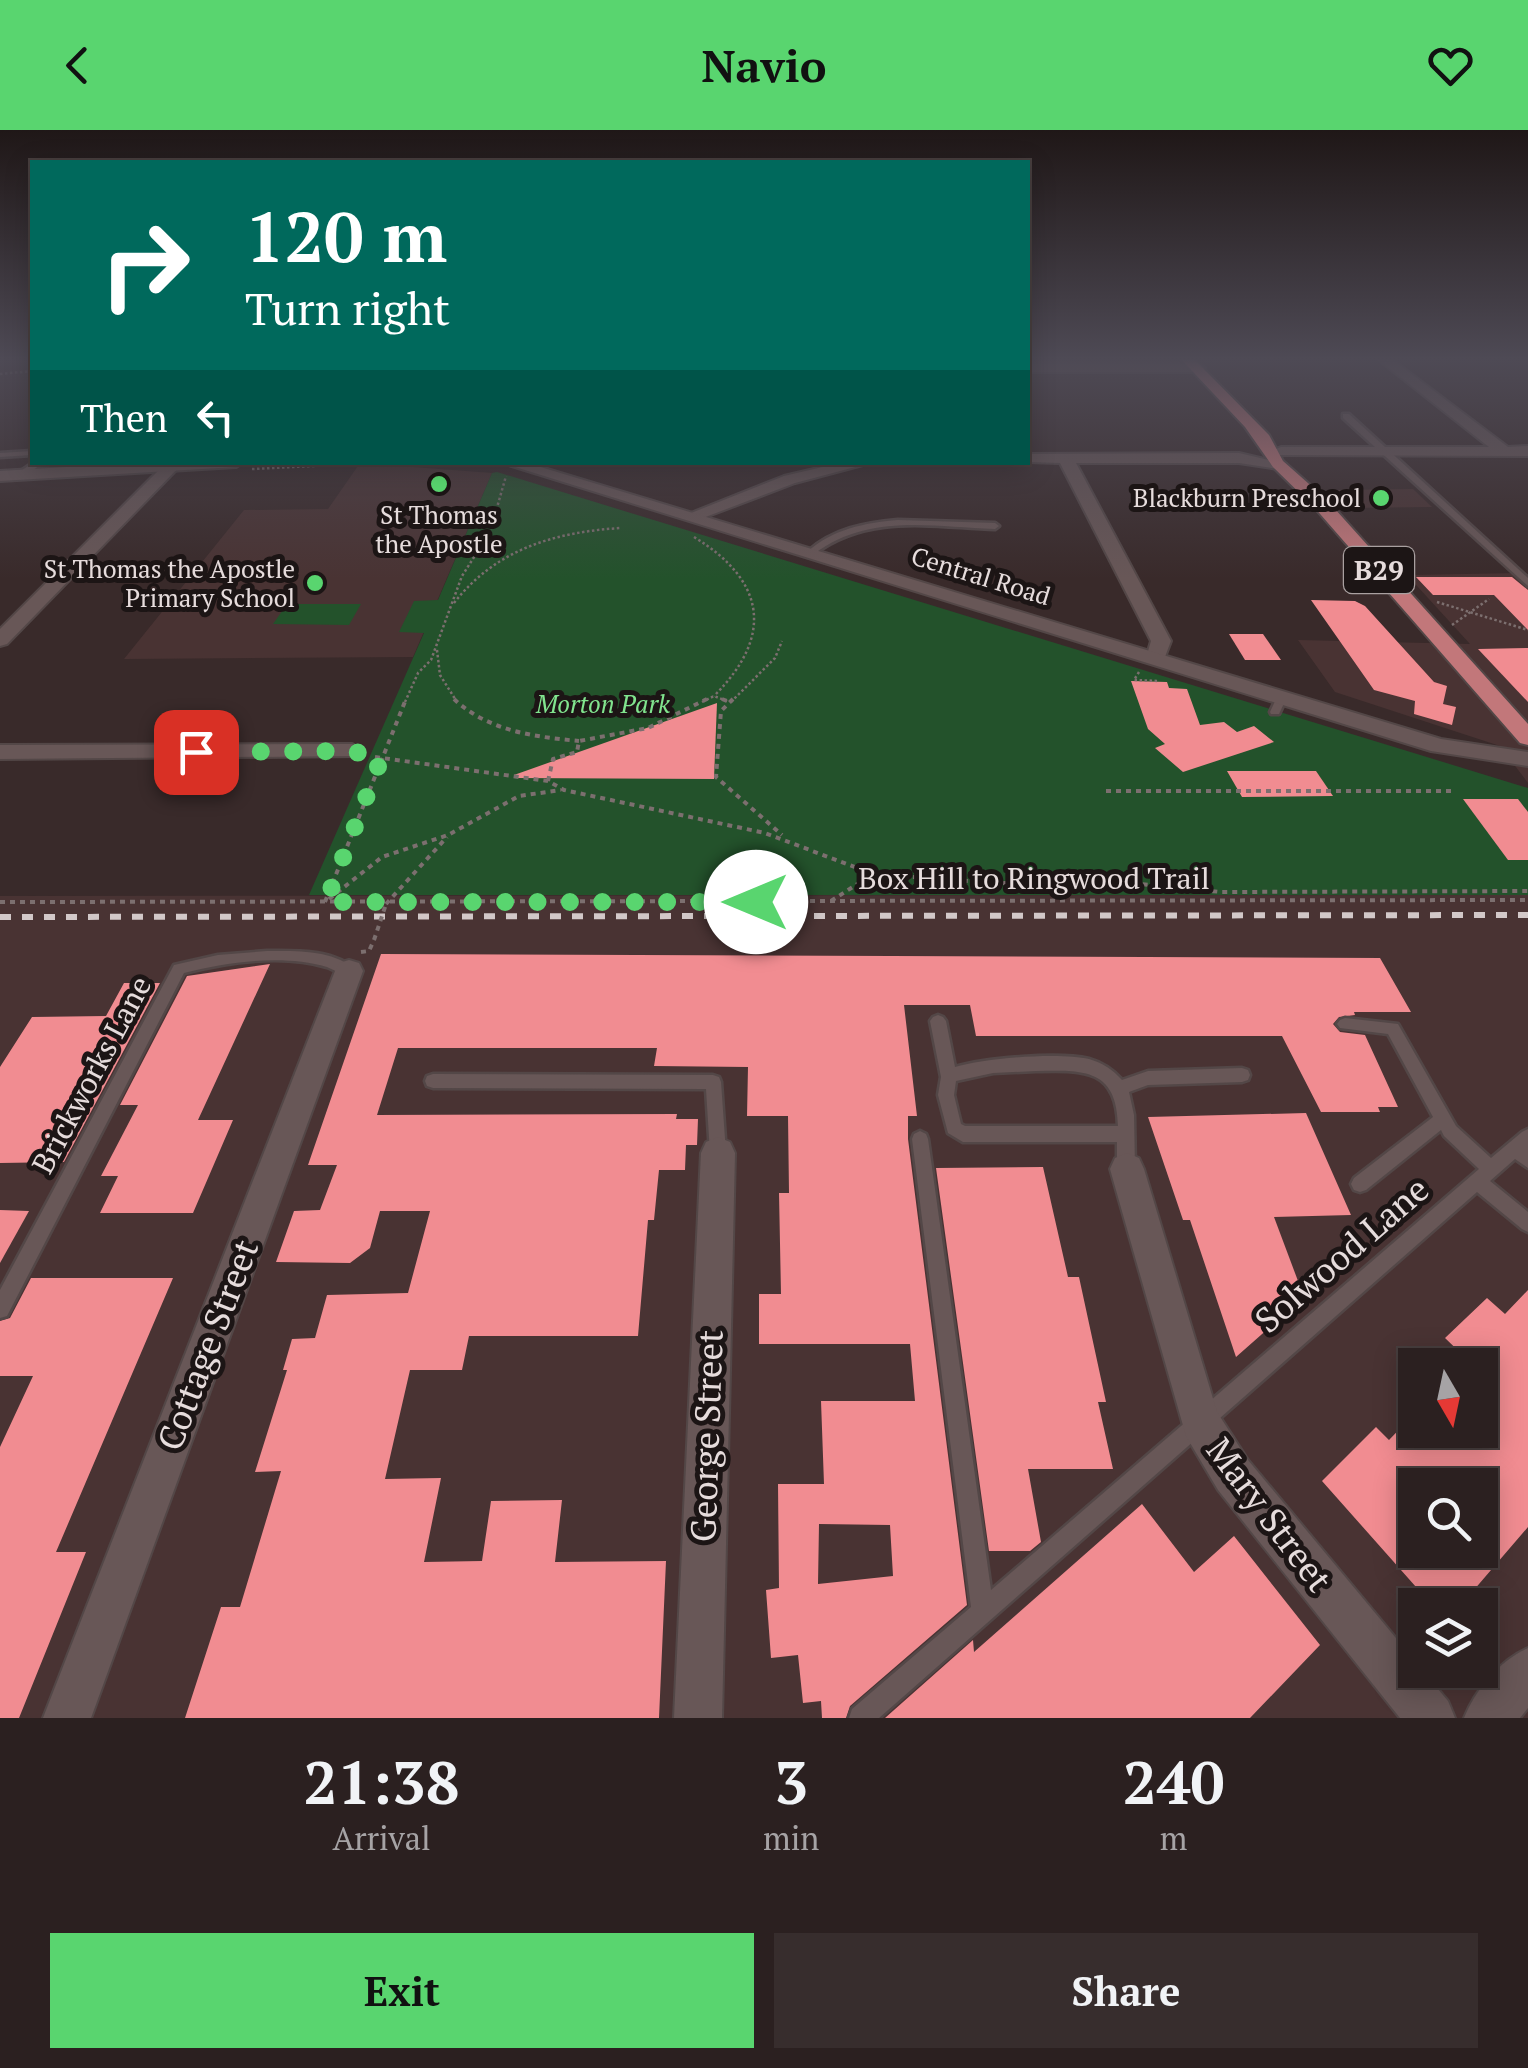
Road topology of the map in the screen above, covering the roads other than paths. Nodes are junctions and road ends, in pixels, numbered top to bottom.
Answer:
1 (1254, 431) edge
2 (1363, 431) edge
3 (1478, 431) edge
4 (1528, 451) edge
5 (1386, 452) junction
6 (1505, 452) junction
7 (30, 453) edge
8 (0, 455) edge
9 (1273, 455) junction
10 (1065, 457) junction
11 (1030, 458) edge
12 (36, 465) edge
13 (197, 465) edge
14 (517, 465) edge
15 (853, 465) edge
16 (171, 467) junction
17 (1528, 469) edge
18 (21, 475) junction
19 (0, 476) edge
20 (687, 525) junction
21 (994, 526) dead end
22 (811, 552) junction
23 (1528, 583) edge
24 (0, 640) edge
25 (1149, 663) junction
26 (1528, 738) edge
27 (1439, 746) junction
28 (352, 751) road end
29 (0, 752) edge
30 (1528, 760) edge
31 (1528, 776) edge
32 (341, 965) joint
33 (938, 1021) dead end
34 (1345, 1024) dead end
35 (1242, 1076) dead end
36 (949, 1077) junction
37 (432, 1081) dead end
38 (1120, 1088) junction
39 (1443, 1119) junction
40 (920, 1139) dead end
41 (1524, 1149) edge
42 (1125, 1152) junction
43 (718, 1153) joint
44 (1484, 1175) junction
45 (1360, 1184) dead end
46 (1528, 1222) edge
47 (0, 1309) edge
48 (1200, 1422) junction
49 (983, 1612) junction
50 (1528, 1672) edge
51 (67, 1718) edge
52 (698, 1718) edge
53 (861, 1718) edge
54 (1431, 1718) edge
55 (1488, 1718) edge

1 - 9 main road, B29
2 - 5 lane
3 - 6 street
4 - 6 street
5 - 6 street
5 - 9 street
5 - 23 lane
6 - 17 street
7 - 8 lane
9 - 10 street
9 - 26 main road, B29
10 - 11 street
10 - 25 street
12 - 18 lane
13 - 16 street
14 - 20 street, Central Road
15 - 20 street
16 - 18 street
16 - 24 street
18 - 19 street
20 - 22 street, Central Road
21 - 22 lane
22 - 25 street, Central Road
25 - 27 street, Central Road
27 - 30 street, Central Road
27 - 31 street, Central Road
28 - 29 street
32 - 47 lane, Brickworks Lane
32 - 51 street, Cottage Street
33 - 36 lane
34 - 39 lane
35 - 38 lane
36 - 38 lane
36 - 42 lane
37 - 43 lane
38 - 42 lane
39 - 44 lane
39 - 45 lane
40 - 49 lane
41 - 44 lane, Solwood Lane
42 - 48 street, Mary Street
43 - 52 street, George Street
44 - 46 lane
44 - 48 lane, Solwood Lane
48 - 49 lane, Solwood Lane
48 - 54 street, Mary Street
49 - 53 lane, Solwood Lane
50 - 55 street

